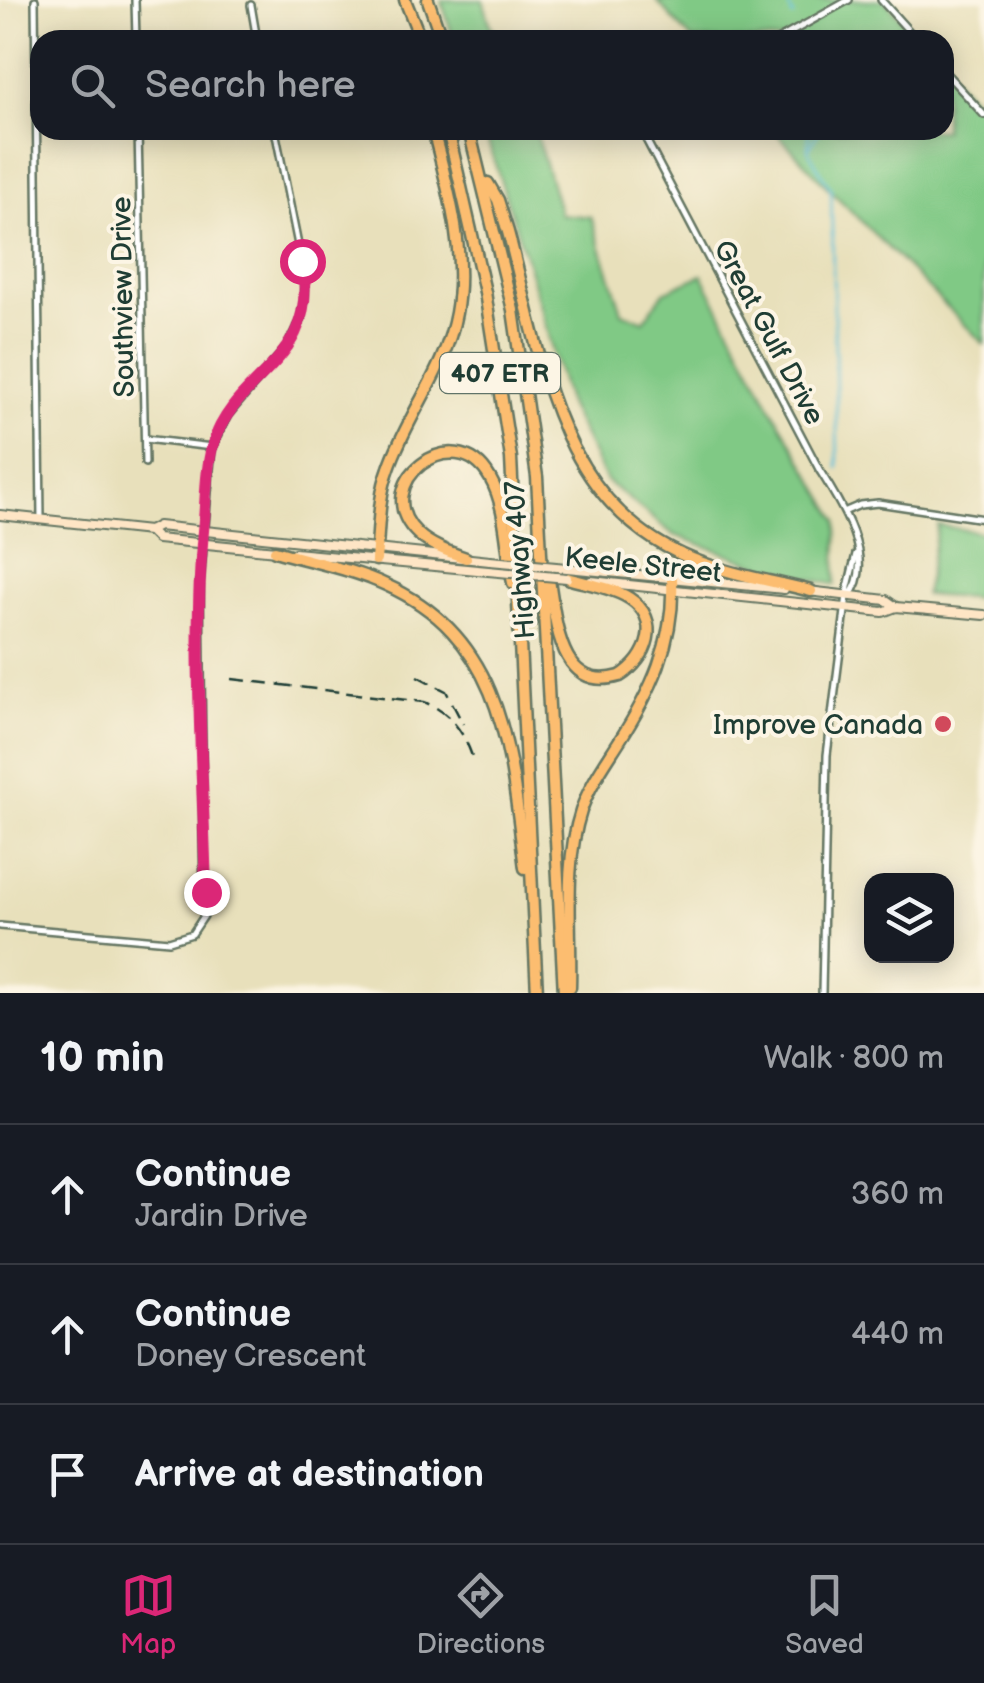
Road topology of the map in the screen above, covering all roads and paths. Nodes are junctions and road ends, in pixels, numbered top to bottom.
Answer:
1 (35, 0) edge
2 (135, 0) edge
3 (405, 0) edge
4 (428, 0) edge
5 (849, 0) edge
6 (881, 0) edge
7 (250, 5) dead end
8 (35, 30) edge
9 (136, 30) edge
10 (255, 30) edge
11 (417, 30) edge
12 (438, 30) edge
13 (795, 30) edge
14 (908, 30) edge
15 (954, 81) edge
16 (984, 115) edge
17 (37, 140) edge
18 (138, 140) edge
19 (277, 140) edge
20 (435, 140) edge
21 (450, 140) edge
22 (472, 140) edge
23 (646, 140) edge
24 (482, 176) junction
25 (145, 439) junction
26 (212, 447) junction
27 (145, 463) dead end
28 (846, 512) junction
29 (0, 515) edge
30 (41, 519) junction
31 (984, 520) edge
32 (150, 530) junction
33 (203, 530) junction
34 (542, 542) junction
35 (201, 543) junction
36 (275, 552) junction
37 (376, 554) junction
38 (466, 558) junction
39 (489, 566) junction
40 (567, 573) junction
41 (672, 584) junction
42 (811, 591) junction
43 (849, 596) junction
44 (847, 608) junction
45 (896, 608) junction
46 (984, 615) edge
47 (520, 620) junction
48 (0, 926) edge
49 (534, 930) junction
50 (537, 993) edge
51 (567, 993) edge
52 (822, 993) edge

1 - 8 street
2 - 9 street
3 - 11 highway
4 - 12 highway
5 - 13 street
6 - 14 street
7 - 10 street
15 - 16 street
17 - 30 street
18 - 25 street, Southview Drive
19 - 26 street
20 - 37 highway
21 - 47 highway, Highway 407 / 407 ETR
22 - 24 highway, Highway 407 / 407 ETR
23 - 28 street, Great Gulf Drive
24 - 34 highway, Highway 407 / 407 ETR
24 - 42 highway
25 - 26 street
25 - 27 street, Southview Drive
26 - 33 street
28 - 31 street
28 - 43 street, Great Gulf Drive
29 - 30 main road, Keele Street
30 - 32 main road, Keele Street
32 - 33 main road, Keele Street
32 - 35 main road, Keele Street
33 - 35 street
33 - 37 main road, Keele Street
34 - 40 highway
34 - 51 highway, Highway 407 / 407 ETR
35 - 36 main road, Keele Street
35 - 48 street
36 - 37 main road, Keele Street
36 - 49 highway
37 - 38 main road, Keele Street
37 - 39 main road, Keele Street
38 - 39 main road, Keele Street
38 - 47 highway
39 - 40 main road, Keele Street, bridge
40 - 41 main road, Keele Street
41 - 42 main road, Keele Street
41 - 44 main road, Keele Street
41 - 51 highway
42 - 43 main road, Keele Street
43 - 44 street, Great Gulf Drive
43 - 45 main road, Keele Street
44 - 45 main road, Keele Street
44 - 52 street, Great Gulf Drive
45 - 46 main road, Keele Street
47 - 49 highway, Highway 407 / 407 ETR
49 - 50 highway, Highway 407 / 407 ETR

